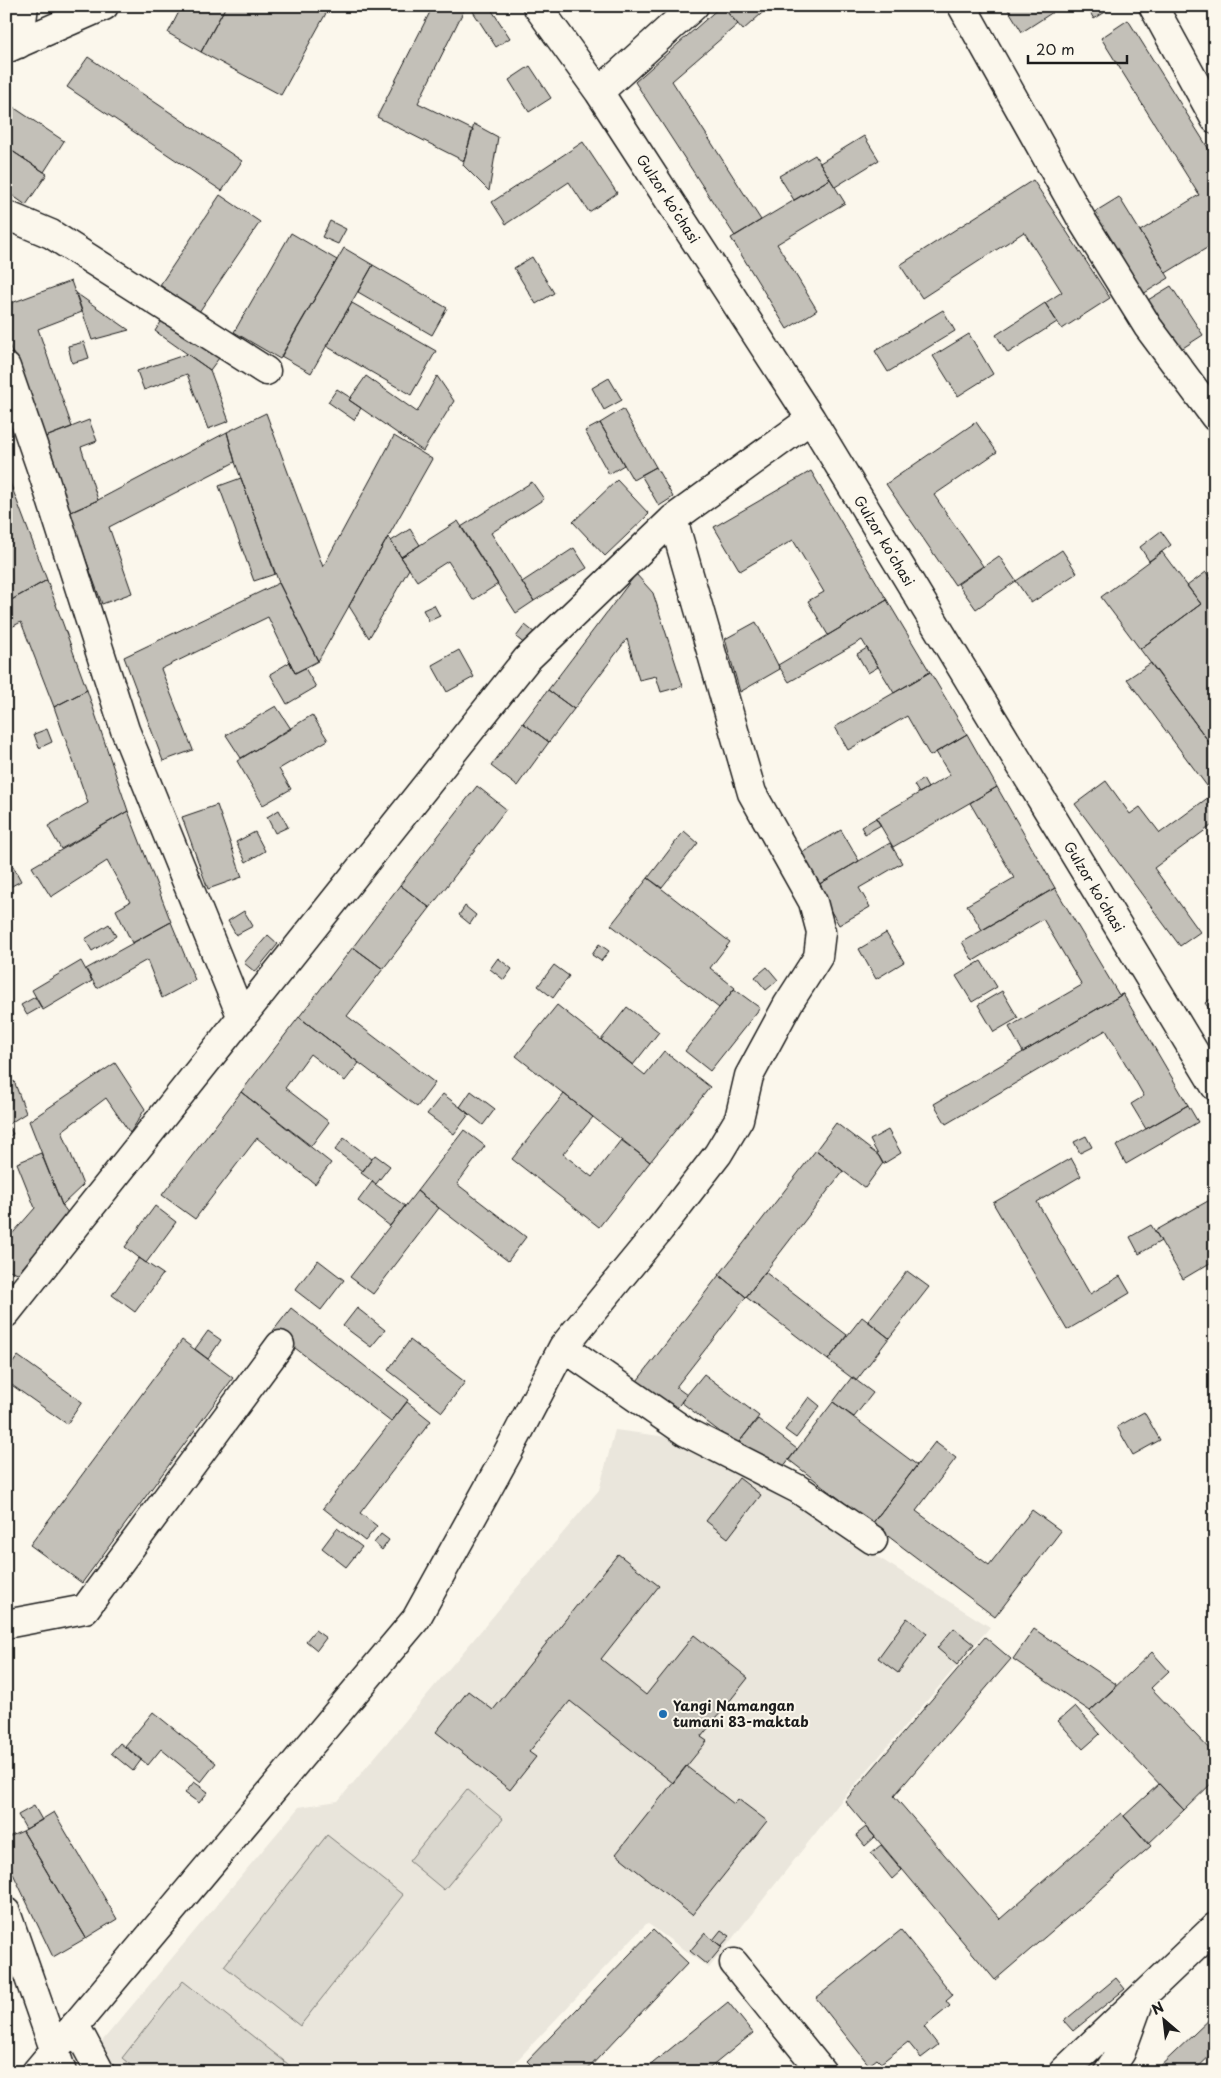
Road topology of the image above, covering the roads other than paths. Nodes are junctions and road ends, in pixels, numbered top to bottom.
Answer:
1 (24, 6) edge
2 (104, 6) edge
3 (537, 6) edge
4 (694, 6) edge
5 (962, 6) edge
6 (1153, 6) edge
7 (13, 46) edge
8 (599, 92) junction
9 (1215, 119) edge
10 (6, 215) edge
11 (6, 367) edge
12 (266, 372) dead end
13 (1215, 417) edge
14 (811, 419) junction
15 (673, 519) junction
16 (242, 1018) junction
17 (1215, 1086) edge
18 (6, 1314) edge
19 (280, 1345) dead end
20 (563, 1347) junction
21 (873, 1540) dead end
22 (6, 1624) edge
23 (6, 1912) edge
24 (1215, 1927) edge
25 (734, 1963) dead end
26 (1140, 1998) junction
27 (75, 2025) junction
28 (58, 2061) edge
29 (36, 2072) edge
30 (100, 2072) edge
31 (822, 2072) edge
32 (1063, 2072) edge
33 (1108, 2072) edge

1 - 7 street
2 - 7 street
3 - 8 street, Gulzor koʻchasi
4 - 8 street
5 - 13 street
6 - 9 street
8 - 14 street, Gulzor koʻchasi
10 - 12 street
11 - 16 street
14 - 15 street
14 - 17 street, Gulzor koʻchasi
15 - 16 street
15 - 20 street
16 - 18 street
19 - 22 street
20 - 21 street
20 - 27 street
23 - 28 street
24 - 26 street
25 - 31 street
26 - 32 street
26 - 33 street
27 - 28 street
27 - 30 street
28 - 29 street

